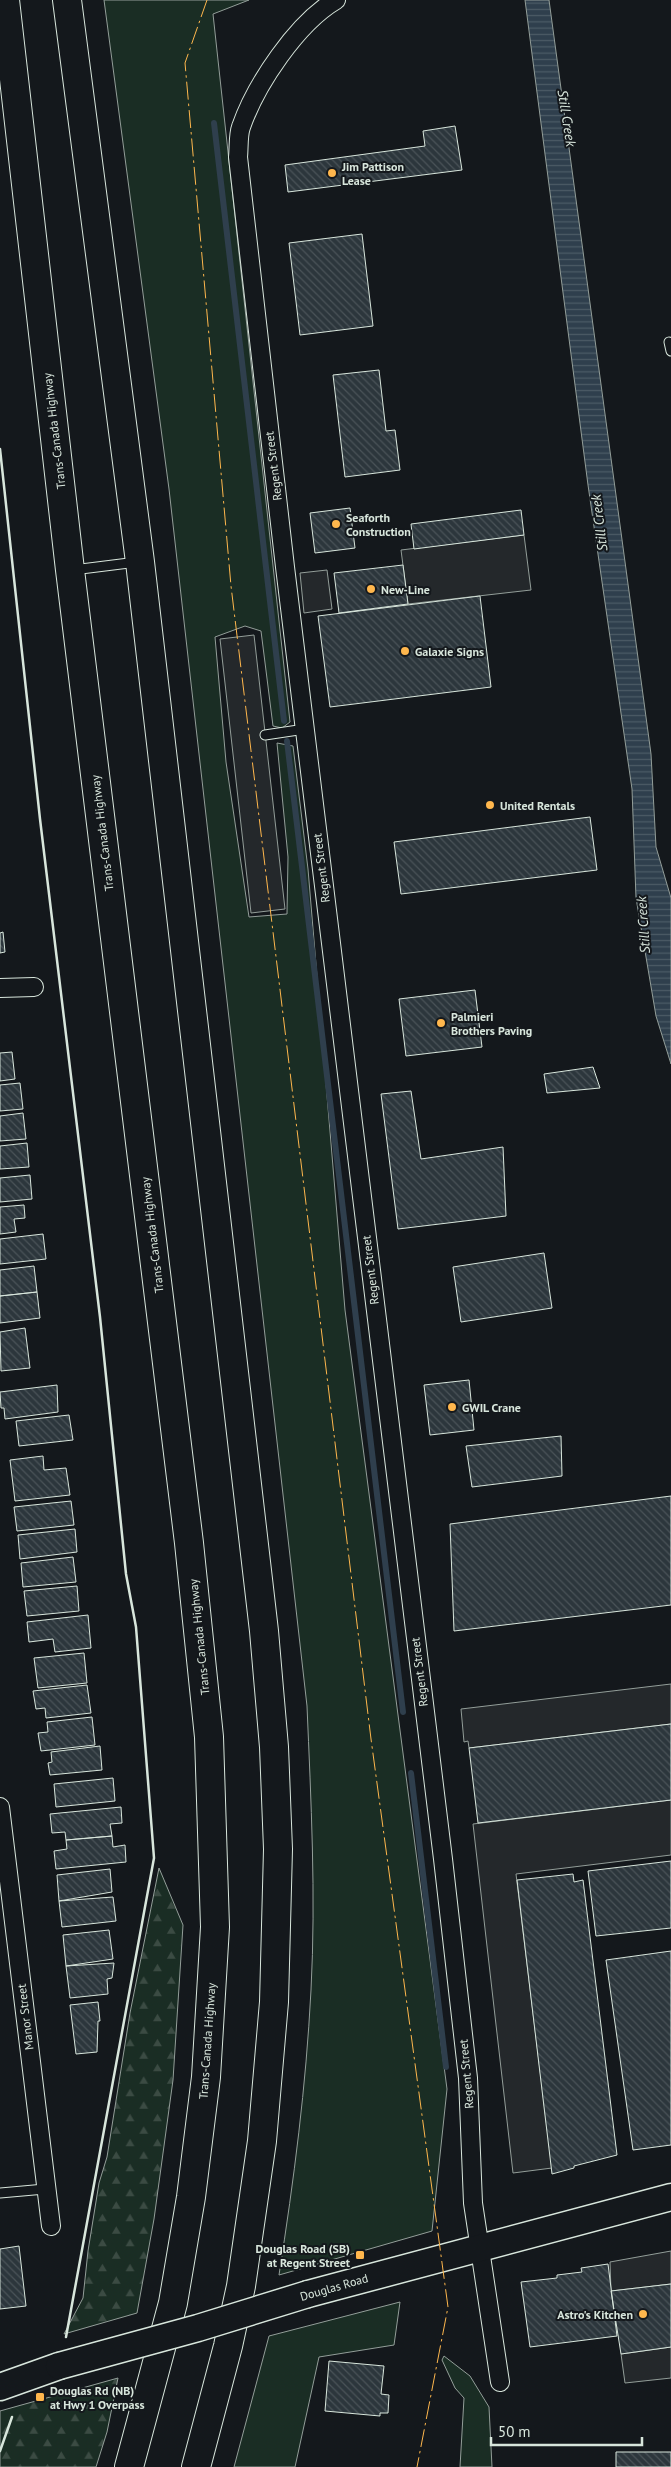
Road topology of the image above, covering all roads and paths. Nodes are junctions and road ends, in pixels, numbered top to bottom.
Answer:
1 (5, 0) edge
2 (66, 0) edge
3 (336, 0) edge
4 (140, 562) junction
5 (70, 570) junction
6 (305, 729) junction
7 (265, 735) dead end
8 (34, 987) dead end
9 (0, 988) edge
10 (0, 1807) edge
11 (46, 2189) junction
12 (0, 2193) edge
13 (671, 2197) edge
14 (51, 2226) dead end
15 (480, 2246) junction
16 (500, 2382) dead end
17 (0, 2387) edge
18 (129, 2467) edge
19 (196, 2467) edge

1 - 5 highway, Trans-Canada Highway
2 - 4 highway
3 - 6 street, Regent Street
4 - 5 lane
4 - 19 highway
5 - 18 highway, Trans-Canada Highway
6 - 7 lane
6 - 15 street, Regent Street
8 - 9 street
10 - 11 street, Manor Street
11 - 12 lane
11 - 14 street, Manor Street
13 - 15 street, Douglas Road
15 - 16 street, Regent Street
15 - 17 street, Douglas Road, bridge

